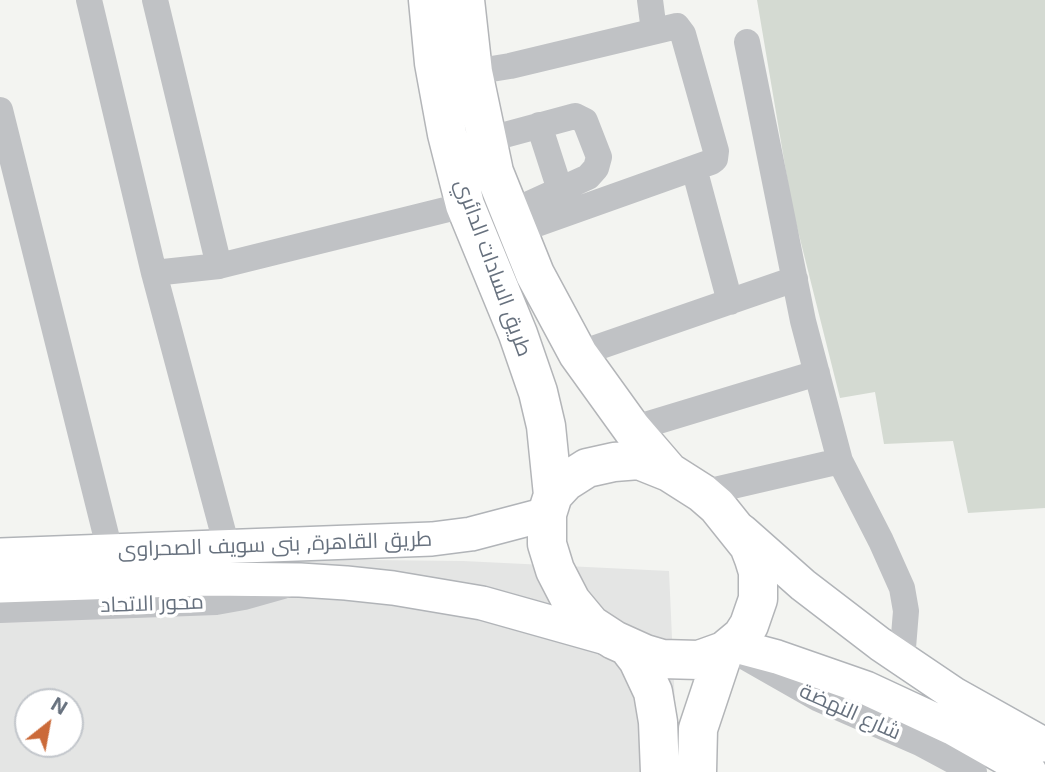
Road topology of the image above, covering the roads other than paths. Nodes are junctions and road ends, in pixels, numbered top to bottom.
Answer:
1 (89, 0) edge
2 (155, 0) edge
3 (428, 0) edge
4 (465, 0) edge
5 (650, 0) edge
6 (654, 31) junction
7 (747, 42) dead end
8 (473, 72) junction
9 (0, 110) edge
10 (539, 125) junction
11 (486, 140) junction
12 (694, 168) junction
13 (560, 190) junction
14 (465, 205) junction
15 (513, 222) junction
16 (219, 266) junction
17 (155, 273) junction
18 (795, 279) junction
19 (730, 302) junction
20 (555, 313) junction
21 (518, 334) junction
22 (578, 354) junction
23 (817, 373) junction
24 (632, 429) junction
25 (840, 461) junction
26 (669, 472) junction
27 (702, 494) junction
28 (550, 504) junction
29 (730, 521) junction
30 (393, 542) junction
31 (227, 547) junction
32 (110, 551) junction
33 (0, 555) edge
34 (300, 580) junction
35 (0, 586) edge
36 (393, 588) junction
37 (0, 610) edge
38 (621, 643) junction
39 (728, 648) junction
40 (902, 660) junction
41 (1032, 765) edge
42 (660, 772) edge
43 (697, 772) edge
44 (974, 772) edge

1 - 17 street
2 - 16 street
3 - 14 highway, طريق السادات الدائري
4 - 8 highway, طريق السادات الدائري
5 - 6 street
6 - 8 street
6 - 12 street
7 - 18 street
8 - 11 highway, طريق السادات الدائري
9 - 32 street
10 - 11 street
10 - 13 street
10 - 13 street
11 - 15 highway, طريق السادات الدائري
12 - 15 street
12 - 19 street
13 - 15 street
14 - 16 street
14 - 21 highway, طريق السادات الدائري
15 - 20 highway, طريق السادات الدائري
16 - 17 street
17 - 31 street
18 - 19 street
18 - 23 street
19 - 22 street
20 - 21 highway
20 - 22 highway, طريق السادات الدائري
21 - 28 highway, طريق السادات الدائري
22 - 24 highway, طريق السادات الدائري
23 - 24 street
23 - 25 street
24 - 26 highway, طريق السادات الدائري
25 - 27 street
25 - 40 street
26 - 27 highway
26 - 28 highway
27 - 29 highway
28 - 30 main road, طريق القاهرة, بنى سويف الصحراوى
28 - 38 highway
29 - 39 highway
29 - 40 main road
30 - 31 main road, طريق القاهرة, بنى سويف الصحراوى
30 - 36 main road
31 - 32 main road, طريق القاهرة, بنى سويف الصحراوى
32 - 33 main road, طريق القاهرة, بنى سويف الصحراوى
34 - 35 main road, طريق القاهرة, بنى سويف الصحراوى
34 - 36 main road, طريق القاهرة, بنى سويف الصحراوى
34 - 37 street, محور الاتحاد
36 - 38 main road, طريق القاهرة, بنى سويف الصحراوى
38 - 39 highway
38 - 42 highway
39 - 41 main road
39 - 43 highway
39 - 44 street, شارع النهضة
40 - 41 main road

